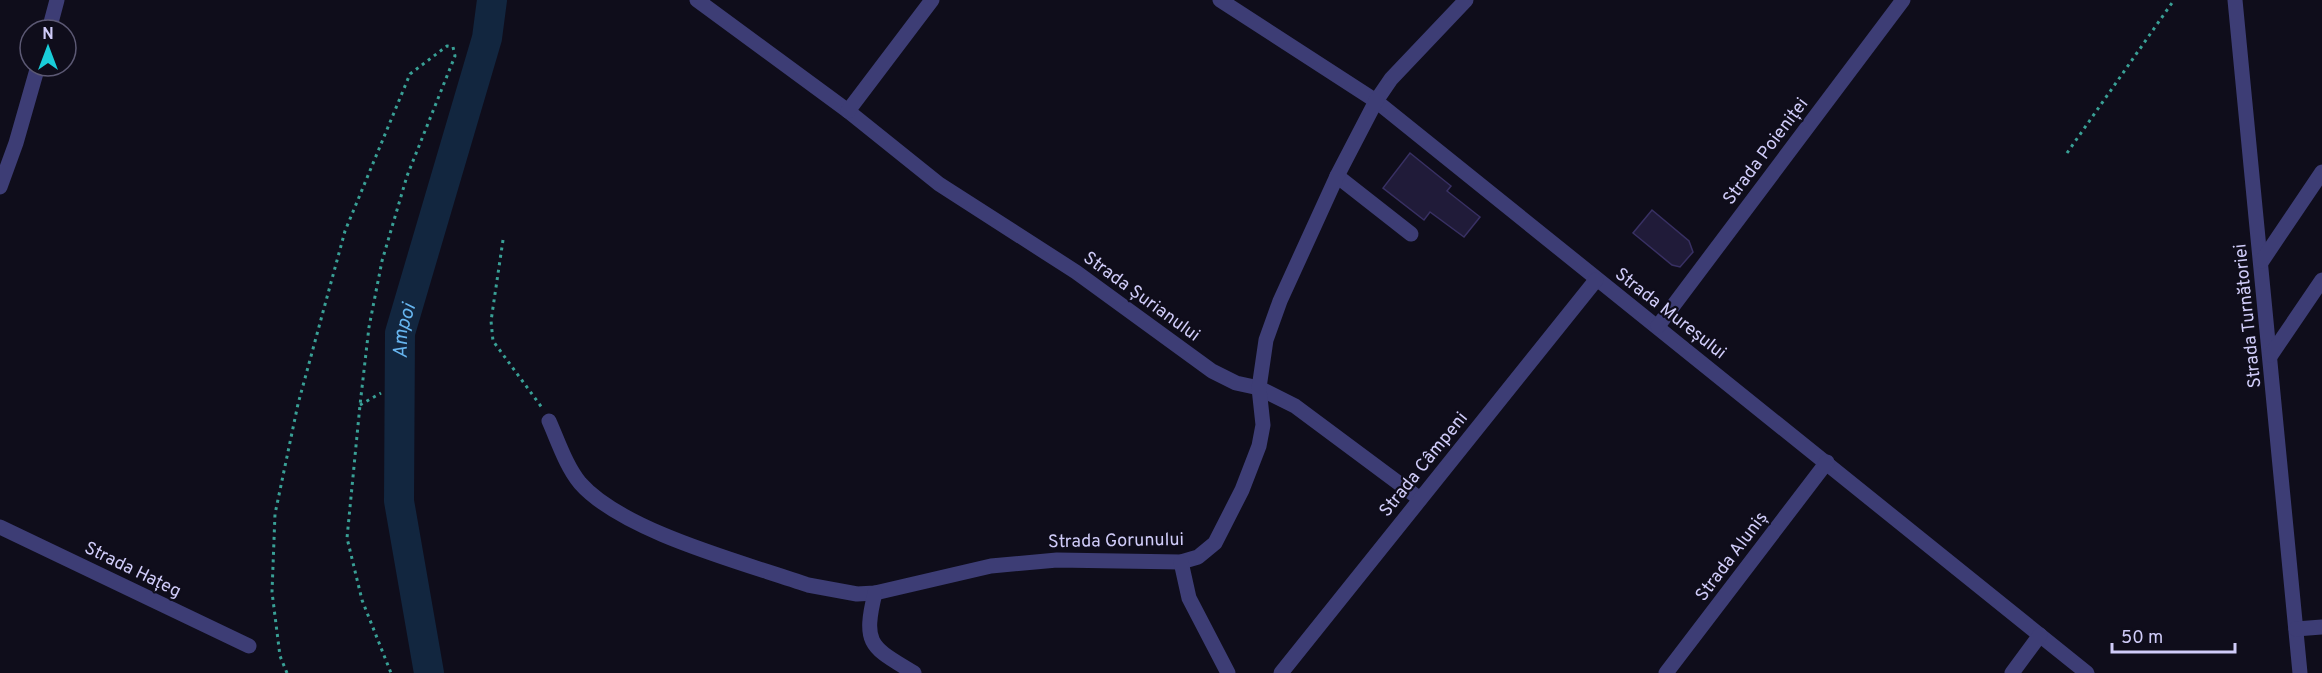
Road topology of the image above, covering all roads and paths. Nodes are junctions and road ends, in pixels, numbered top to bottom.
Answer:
1 (57, 0) edge
2 (697, 0) edge
3 (932, 0) edge
4 (1220, 0) edge
5 (1466, 0) edge
6 (1904, 0) edge
7 (2174, 0) edge
8 (2235, 0) edge
9 (52, 18) edge
10 (35, 78) edge
11 (1376, 101) junction
12 (848, 111) junction
13 (2067, 153) dead end
14 (2322, 172) edge
15 (1337, 176) junction
16 (0, 187) edge
17 (1411, 234) dead end
18 (503, 240) dead end
19 (2262, 261) junction
20 (1596, 280) junction
21 (2322, 280) edge
22 (1658, 326) junction
23 (2271, 355) junction
24 (1259, 388) junction
25 (381, 393) dead end
26 (360, 405) junction
27 (549, 422) joint
28 (1827, 462) junction
29 (1420, 499) junction
30 (0, 527) edge
31 (1181, 562) junction
32 (875, 593) junction
33 (2322, 627) edge
34 (2296, 629) junction
35 (2040, 634) junction
36 (249, 646) dead end
37 (287, 673) edge
38 (391, 673) edge
39 (914, 673) edge
40 (1227, 673) edge
41 (1281, 673) edge
42 (1666, 673) edge
43 (2012, 673) edge
44 (2087, 673) edge
45 (2300, 673) edge

1 - 9 street
2 - 12 street, Strada Șurianului
3 - 12 street
4 - 11 street, Strada Mureșului
5 - 11 street, Strada Gorunului
6 - 22 street, Strada Poieniței
7 - 13 path
8 - 19 street, Strada Turnătoriei
10 - 16 street
11 - 15 street, Strada Gorunului
11 - 20 street, Strada Mureșului
12 - 24 street, Strada Șurianului
14 - 19 street
15 - 17 street
15 - 24 street, Strada Gorunului
18 - 27 path
19 - 23 street, Strada Turnătoriei
20 - 22 street, Strada Mureșului
20 - 29 street, Strada Câmpeni
21 - 23 street
22 - 28 street, Strada Mureșului
23 - 34 street, Strada Turnătoriei
24 - 29 street, Strada Șurianului
24 - 31 street, Strada Gorunului
25 - 26 path
26 - 37 path
26 - 38 path
27 - 32 street, Strada Gorunului
28 - 35 street, Strada Mureșului
28 - 42 street, Strada Aluniș
29 - 41 street, Strada Câmpeni
30 - 36 street, Strada Hațeg
31 - 32 street, Strada Gorunului
31 - 40 street
32 - 39 street
33 - 34 street
34 - 45 street, Strada Turnătoriei
35 - 43 street
35 - 44 street, Strada Mureșului

